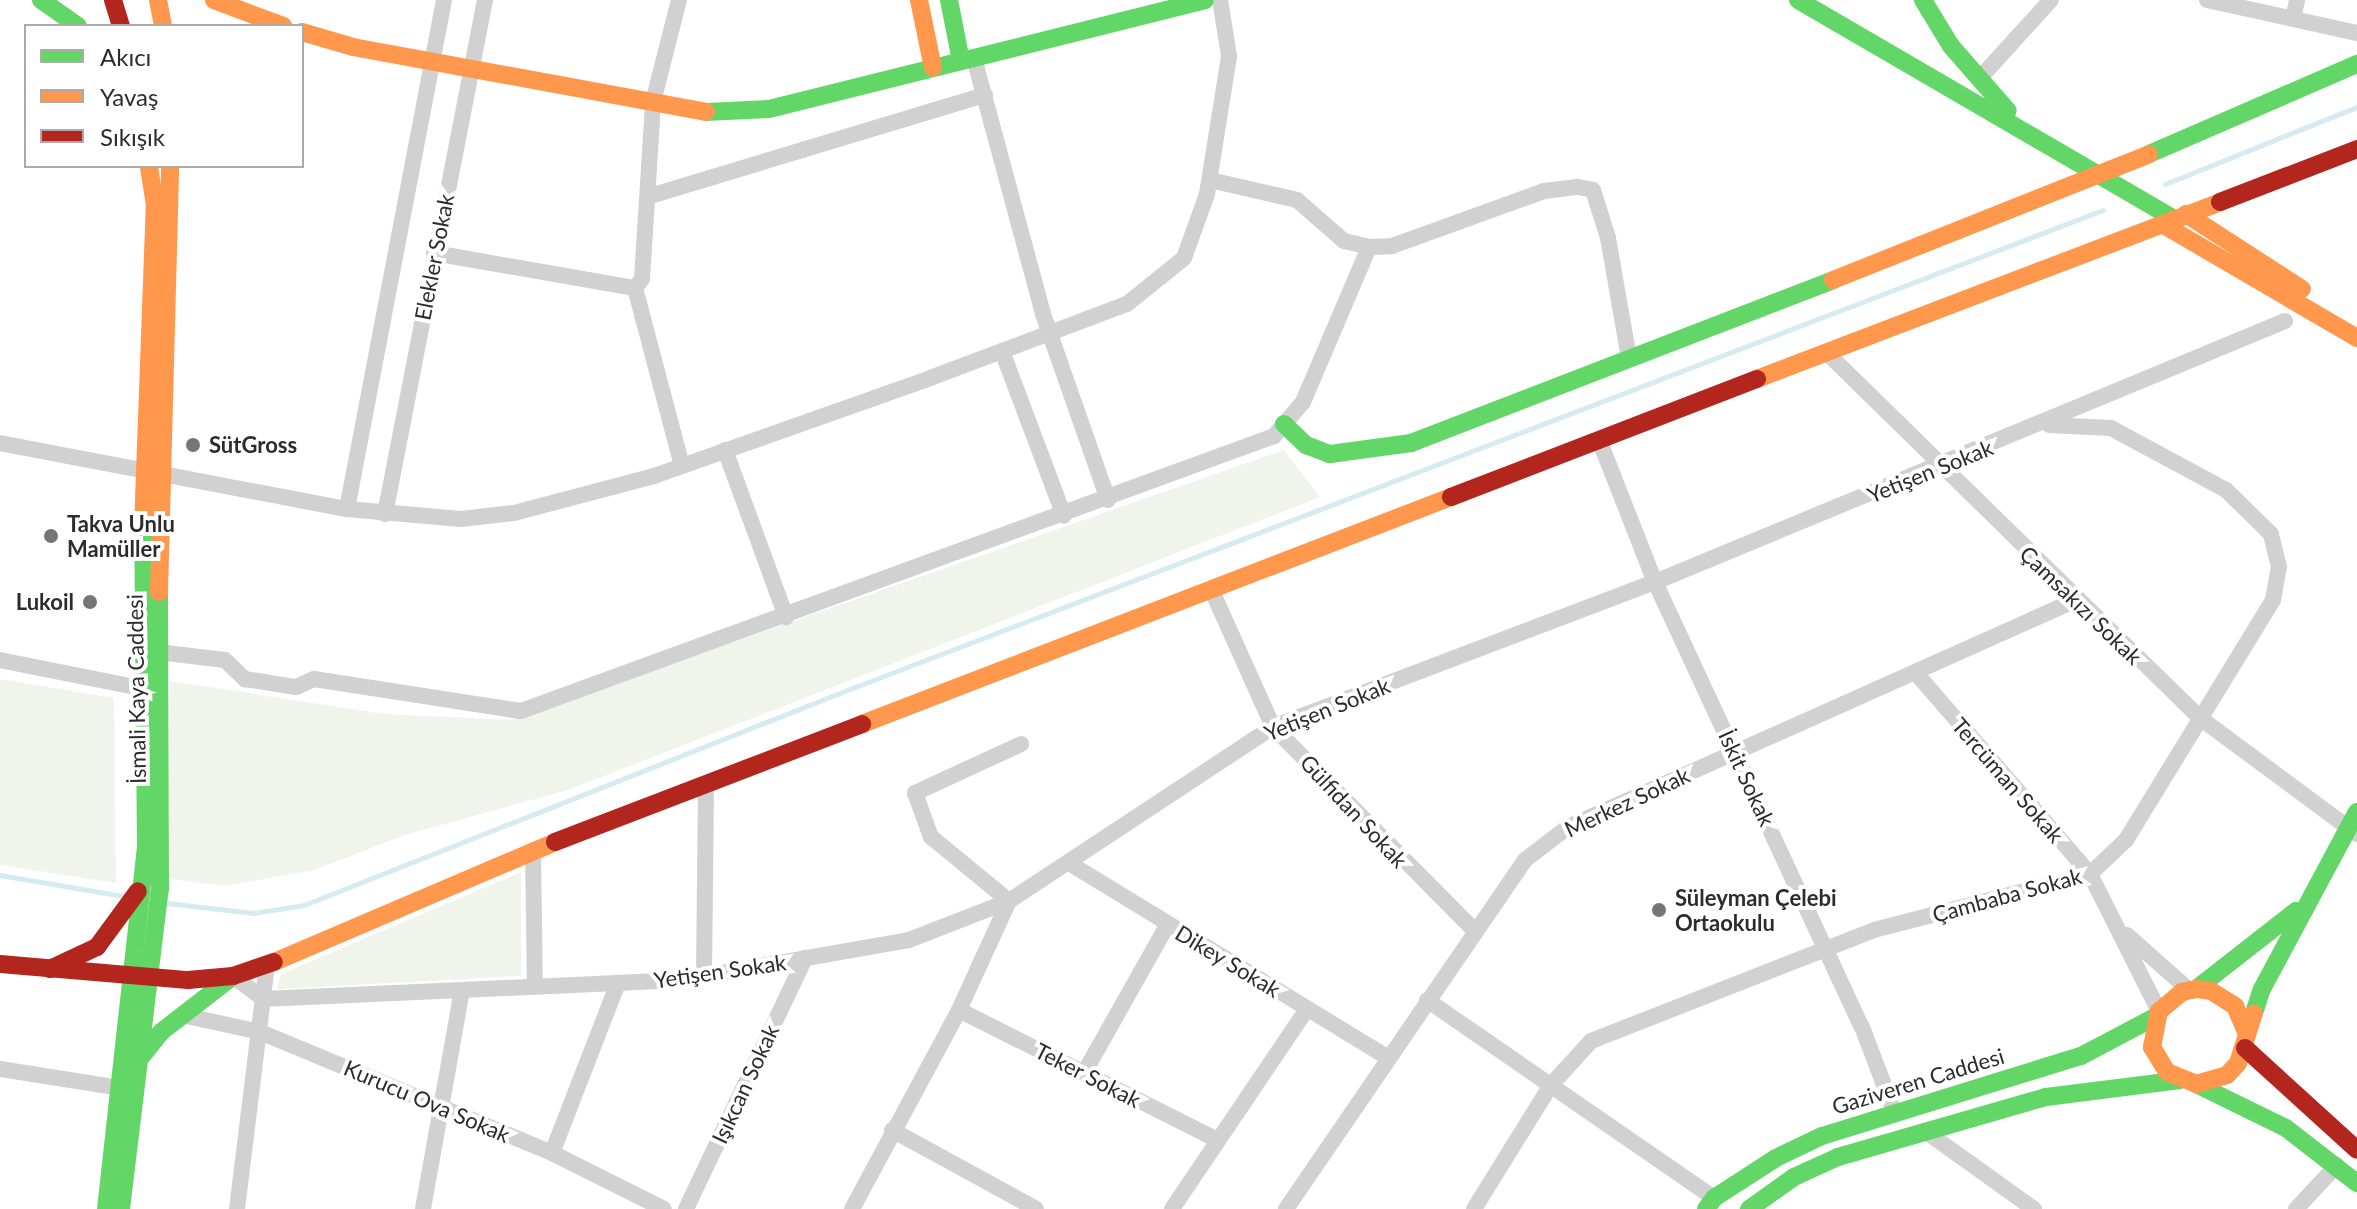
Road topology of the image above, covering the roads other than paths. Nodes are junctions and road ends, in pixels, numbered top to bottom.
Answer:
1 (41, 0) edge
2 (113, 0) edge
3 (158, 0) edge
4 (214, 0) edge
5 (444, 0) edge
6 (485, 0) edge
7 (679, 0) edge
8 (919, 0) edge
9 (949, 0) edge
10 (1205, 0) edge
11 (1220, 0) edge
12 (1798, 0) edge
13 (1923, 0) edge
14 (2051, 0) edge
15 (2207, 0) edge
16 (2297, 0) edge
17 (2293, 18) junction
18 (75, 24) edge
19 (120, 24) edge
20 (163, 24) edge
21 (278, 24) edge
22 (304, 33) edge
23 (2357, 33) edge
24 (304, 41) edge
25 (353, 47) junction
26 (431, 60) junction
27 (968, 60) junction
28 (2357, 64) edge
29 (473, 67) junction
30 (933, 68) junction
31 (1979, 79) junction
32 (985, 95) junction
33 (653, 102) junction
34 (2023, 127) junction
35 (2357, 149) edge
36 (149, 168) edge
37 (170, 168) edge
38 (2102, 176) junction
39 (1210, 180) junction
40 (650, 196) junction
41 (2174, 219) junction
42 (1369, 247) junction
43 (434, 253) junction
44 (635, 288) junction
45 (2285, 321) dead end
46 (2357, 325) edge
47 (1053, 332) junction
48 (2357, 338) edge
49 (1002, 351) junction
50 (1826, 352) junction
51 (1629, 358) junction
52 (1284, 424) junction
53 (2045, 425) junction
54 (1600, 442) junction
55 (0, 443) edge
56 (725, 450) junction
57 (682, 466) junction
58 (1939, 468) junction
59 (150, 472) junction
60 (1108, 500) junction
61 (347, 509) junction
62 (385, 514) junction
63 (1064, 516) junction
64 (1655, 582) junction
65 (1212, 591) junction
66 (2076, 600) junction
67 (786, 617) junction
68 (158, 652) junction
69 (0, 660) edge
70 (1915, 672) junction
71 (140, 688) junction
72 (2200, 718) junction
73 (1273, 727) junction
74 (1021, 744) dead end
75 (1735, 752) junction
76 (706, 787) junction
77 (2354, 824) edge
78 (533, 850) junction
79 (1069, 863) junction
80 (2090, 874) junction
81 (141, 886) junction
82 (1009, 901) junction
83 (2306, 902) junction
84 (1168, 924) junction
85 (1475, 931) junction
86 (2123, 931) junction
87 (0, 948) edge
88 (1826, 949) junction
89 (805, 958) junction
90 (0, 964) edge
91 (267, 965) junction
92 (49, 970) junction
93 (233, 976) junction
94 (704, 977) junction
95 (140, 979) junction
96 (618, 983) junction
97 (535, 986) junction
98 (462, 990) junction
99 (2193, 990) junction
100 (264, 999) junction
101 (1427, 1000) junction
102 (1307, 1009) junction
103 (959, 1010) junction
104 (2157, 1014) junction
105 (182, 1015) junction
106 (260, 1032) junction
107 (2245, 1040) junction
108 (140, 1058) junction
109 (1388, 1058) junction
110 (0, 1069) edge
111 (1084, 1073) junction
112 (2188, 1082) junction
113 (1551, 1085) junction
114 (120, 1088) junction
115 (438, 1105) junction
116 (1895, 1114) junction
117 (892, 1130) junction
118 (1925, 1131) junction
119 (1216, 1139) junction
120 (2357, 1150) edge
121 (552, 1153) junction
122 (2337, 1165) junction
123 (2357, 1183) edge
124 (1710, 1203) edge
125 (1760, 1206) edge
126 (106, 1209) edge
127 (121, 1209) edge
128 (237, 1209) edge
129 (423, 1209) edge
130 (664, 1209) edge
131 (686, 1209) edge
132 (852, 1209) edge
133 (1036, 1209) edge
134 (1172, 1209) edge
135 (1286, 1209) edge
136 (1474, 1209) edge
137 (2034, 1209) edge
138 (2296, 1209) edge

1 - 18 street
2 - 19 street
3 - 20 street
4 - 21 street
5 - 26 street, Elekler Sokak
6 - 29 street, Elekler Sokak
7 - 33 street
8 - 30 street
9 - 27 street
10 - 27 street
11 - 39 street
12 - 34 street
13 - 31 street
14 - 31 street
15 - 17 street
16 - 17 street
17 - 23 street
22 - 25 street
24 - 25 street
25 - 26 street
26 - 29 street
26 - 61 street, Elekler Sokak
27 - 30 street
27 - 32 street
28 - 38 street
29 - 33 street
29 - 43 street, Elekler Sokak
30 - 33 street
31 - 34 street
32 - 40 street
32 - 47 street
33 - 40 street
34 - 38 street
35 - 41 street
36 - 59 street, İsmali Kaya Caddesi
37 - 59 street, İsmali Kaya Caddesi
38 - 41 street
38 - 51 street
39 - 42 street
39 - 47 street
40 - 44 street
41 - 46 street
41 - 48 street
41 - 50 street
42 - 51 street
42 - 52 street
43 - 44 street
43 - 62 street, Elekler Sokak
44 - 57 street
45 - 53 street, Yetişen Sokak
47 - 49 street
47 - 60 street
49 - 56 street
49 - 63 street
50 - 54 street
50 - 58 street, Çamsakızı Sokak
51 - 52 street
52 - 60 street
53 - 58 street, Yetişen Sokak
53 - 72 street, Çambaba Sokak
54 - 64 street, İskit Sokak
54 - 65 street
55 - 59 street
56 - 57 street
56 - 67 street
57 - 62 street
58 - 64 street, Yetişen Sokak
58 - 66 street, Çamsakızı Sokak
59 - 61 street
59 - 68 street, İsmali Kaya Caddesi
59 - 71 street, İsmali Kaya Caddesi
60 - 63 street
61 - 62 street
63 - 67 street
64 - 73 street, Yetişen Sokak
64 - 75 street, İskit Sokak
65 - 73 street, Gülfidan Sokak
65 - 76 street
66 - 70 street, Merkez Sokak
66 - 72 street, Çamsakızı Sokak
67 - 68 street
68 - 95 street, İsmali Kaya Caddesi
69 - 71 street
70 - 75 street, Merkez Sokak
70 - 80 street, Tercüman Sokak
71 - 81 street, İsmali Kaya Caddesi
72 - 77 street, Çamsakızı Sokak
72 - 80 street, Çambaba Sokak
73 - 79 street, Yetişen Sokak
73 - 85 street, Gülfidan Sokak
74 - 82 street
75 - 85 street, Merkez Sokak
75 - 88 street, İskit Sokak
76 - 78 street
76 - 94 street
77 - 83 street
78 - 91 street
78 - 97 street
79 - 82 street, Yetişen Sokak
79 - 84 street, Dikey Sokak
80 - 86 street, Tercüman Sokak
80 - 88 street, Çambaba Sokak
81 - 92 street
81 - 95 street, İsmali Kaya Caddesi
82 - 89 street, Yetişen Sokak
82 - 103 street
83 - 99 street
83 - 107 street
84 - 102 street, Dikey Sokak
84 - 111 street
85 - 101 street, Merkez Sokak
86 - 99 street, Tercüman Sokak
86 - 104 street, Tercüman Sokak
87 - 92 street
88 - 113 street, Çambaba Sokak
88 - 116 street, İskit Sokak
89 - 94 street, Yetişen Sokak
89 - 131 street, Işıkcan Sokak
90 - 92 street
91 - 93 street
91 - 100 street
92 - 95 street
93 - 95 street
93 - 100 street
93 - 105 street
94 - 96 street, Yetişen Sokak
95 - 108 street, İsmali Kaya Caddesi
95 - 114 street, İsmali Kaya Caddesi
96 - 97 street, Yetişen Sokak
96 - 121 street
97 - 98 street, Yetişen Sokak
98 - 100 street, Yetişen Sokak
98 - 115 street
99 - 104 street
99 - 107 street
100 - 106 street
101 - 109 street, Merkez Sokak
101 - 113 street
102 - 109 street, Dikey Sokak
102 - 119 street
103 - 111 street, Teker Sokak
103 - 117 street
104 - 112 street
104 - 116 street, Gaziveren Caddesi
105 - 106 street, Kurucu Ova Sokak
105 - 108 street
106 - 115 street, Kurucu Ova Sokak
106 - 128 street
107 - 112 street
107 - 120 street
108 - 127 street, İsmali Kaya Caddesi
109 - 135 street, Merkez Sokak
110 - 114 street
111 - 119 street, Teker Sokak
112 - 118 street
112 - 122 street
113 - 124 street
113 - 136 street, Çambaba Sokak
114 - 126 street, İsmali Kaya Caddesi
115 - 121 street, Kurucu Ova Sokak
115 - 129 street
116 - 124 street, Gaziveren Caddesi
117 - 132 street
117 - 133 street
118 - 125 street
118 - 137 street
119 - 134 street
121 - 130 street, Kurucu Ova Sokak
122 - 123 street
122 - 138 street

